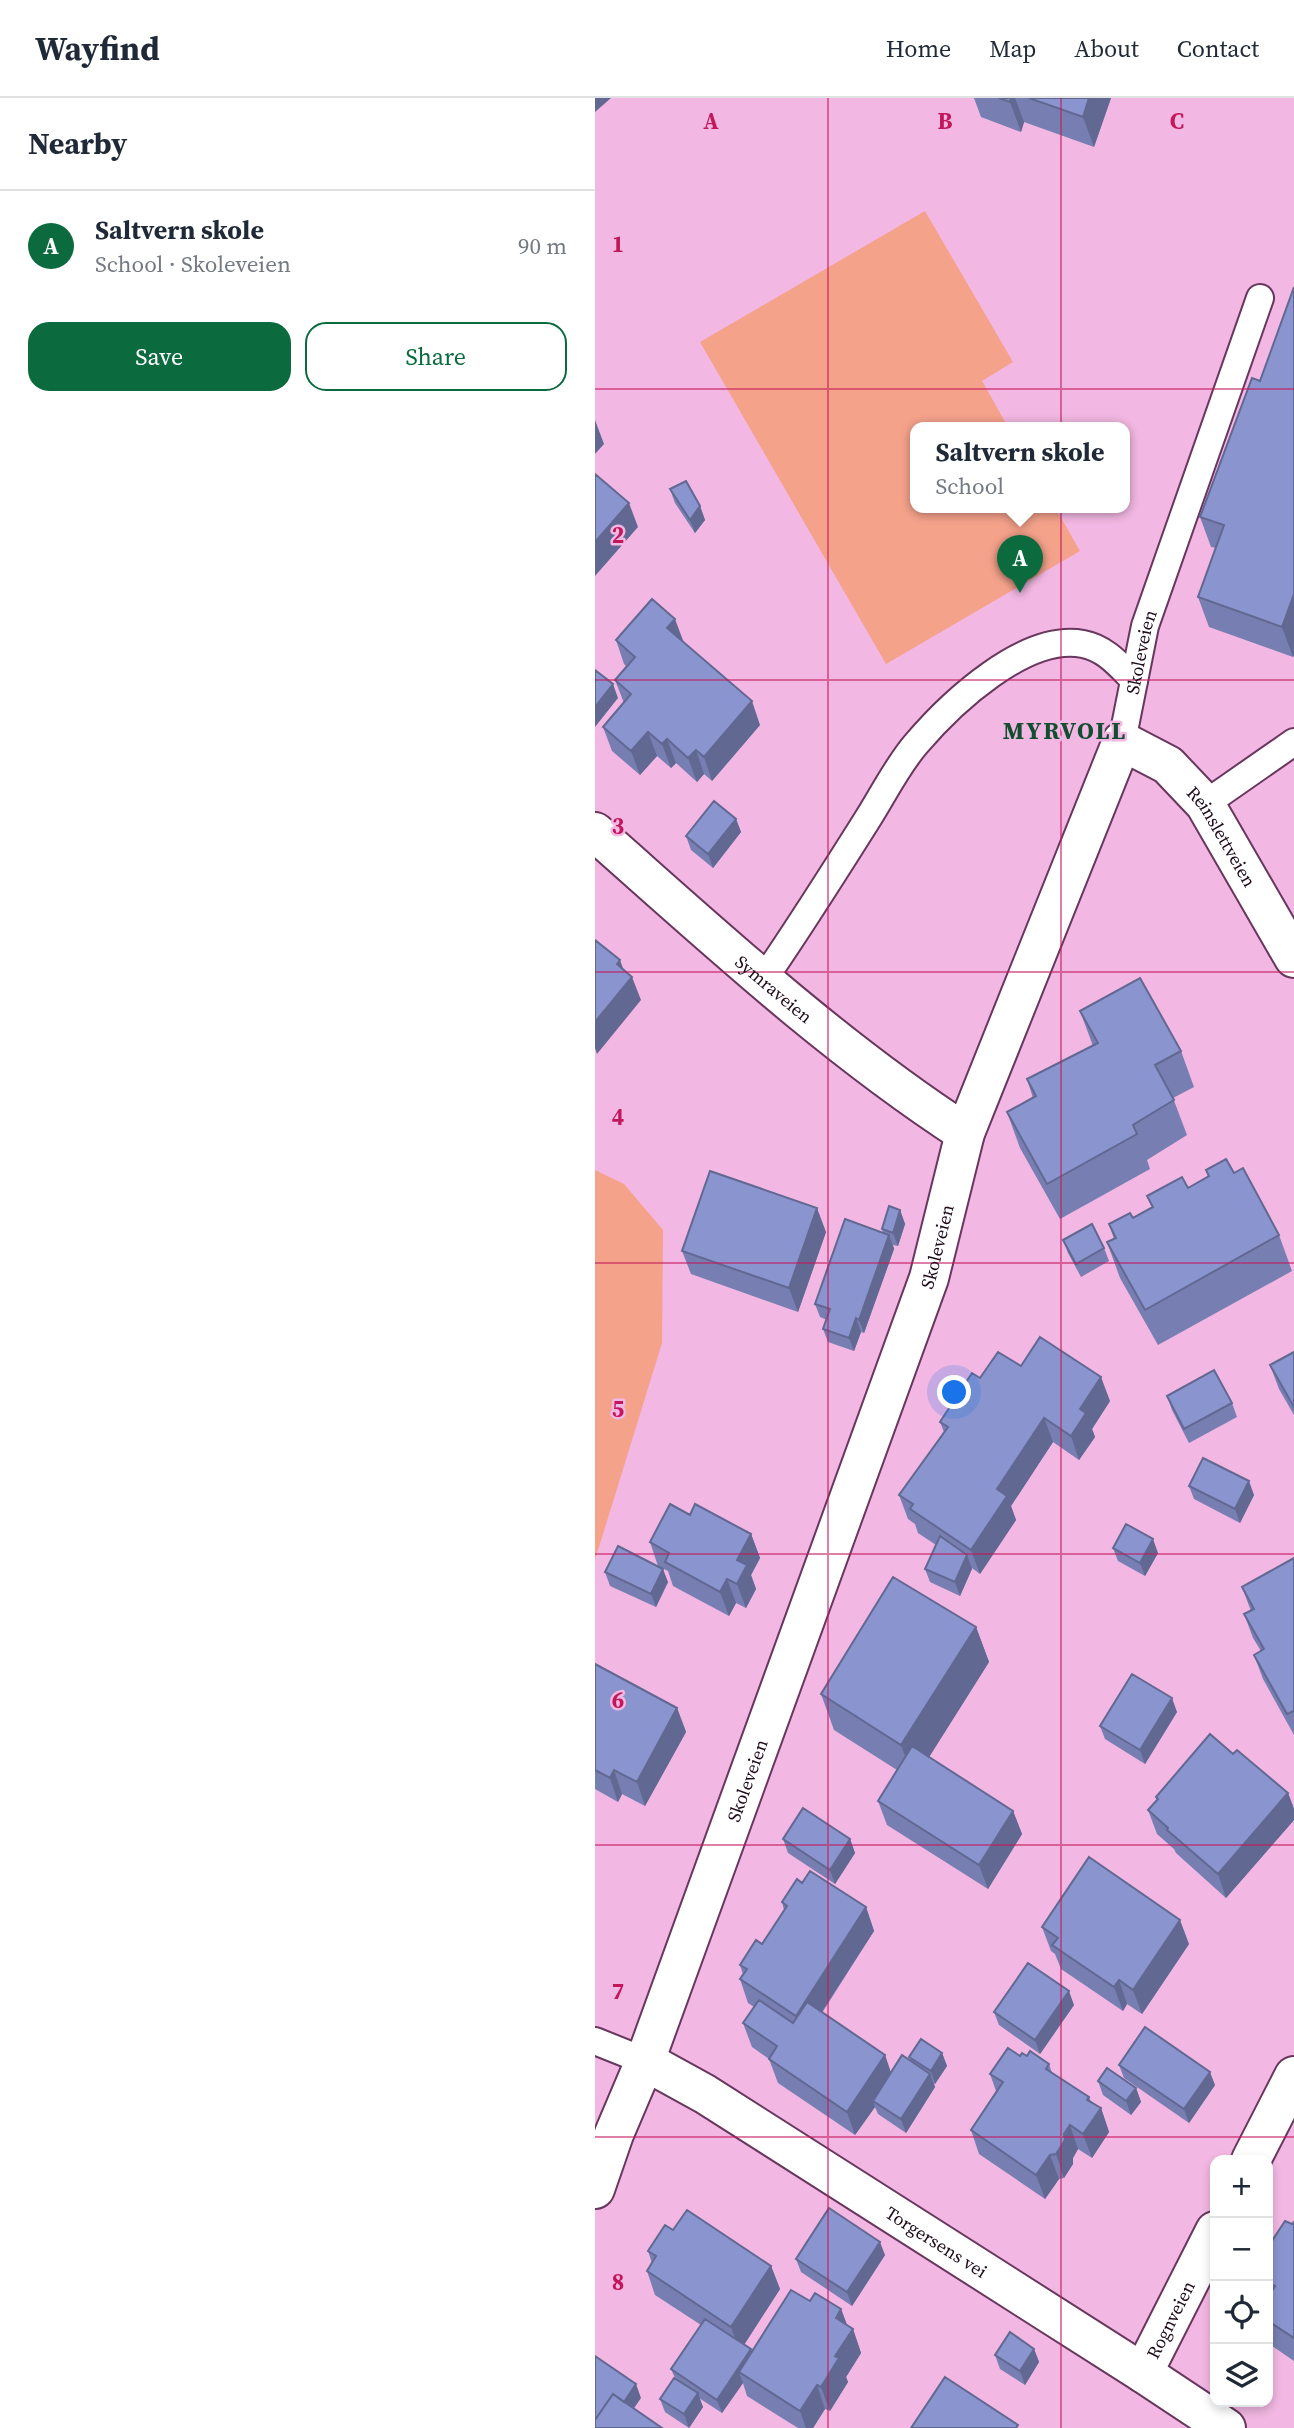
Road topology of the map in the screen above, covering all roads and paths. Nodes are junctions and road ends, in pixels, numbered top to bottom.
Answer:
1 (1260, 298) dead end
2 (1134, 680) junction
3 (1122, 741) junction
4 (1294, 742) edge
5 (1205, 804) junction
6 (595, 832) edge
7 (1294, 958) edge
8 (763, 981) junction
9 (965, 1133) junction
10 (595, 2041) edge
11 (645, 2061) junction
12 (1294, 2076) edge
13 (1254, 2155) edge
14 (595, 2189) edge
15 (1210, 2241) edge
16 (1143, 2373) junction
17 (1226, 2428) edge

1 - 2 lane, Skoleveien
2 - 3 lane, Skoleveien
2 - 8 lane
3 - 5 street, Reinslettveien
3 - 9 street, Skoleveien
4 - 5 lane
5 - 7 street, Reinslettveien
6 - 8 street, Symraveien
8 - 9 street, Symraveien
9 - 11 street, Skoleveien
10 - 11 lane
11 - 14 street, Skoleveien
11 - 16 street, Torgersens vei
12 - 13 street
15 - 16 street, Rognveien
16 - 17 street, Torgersens vei

